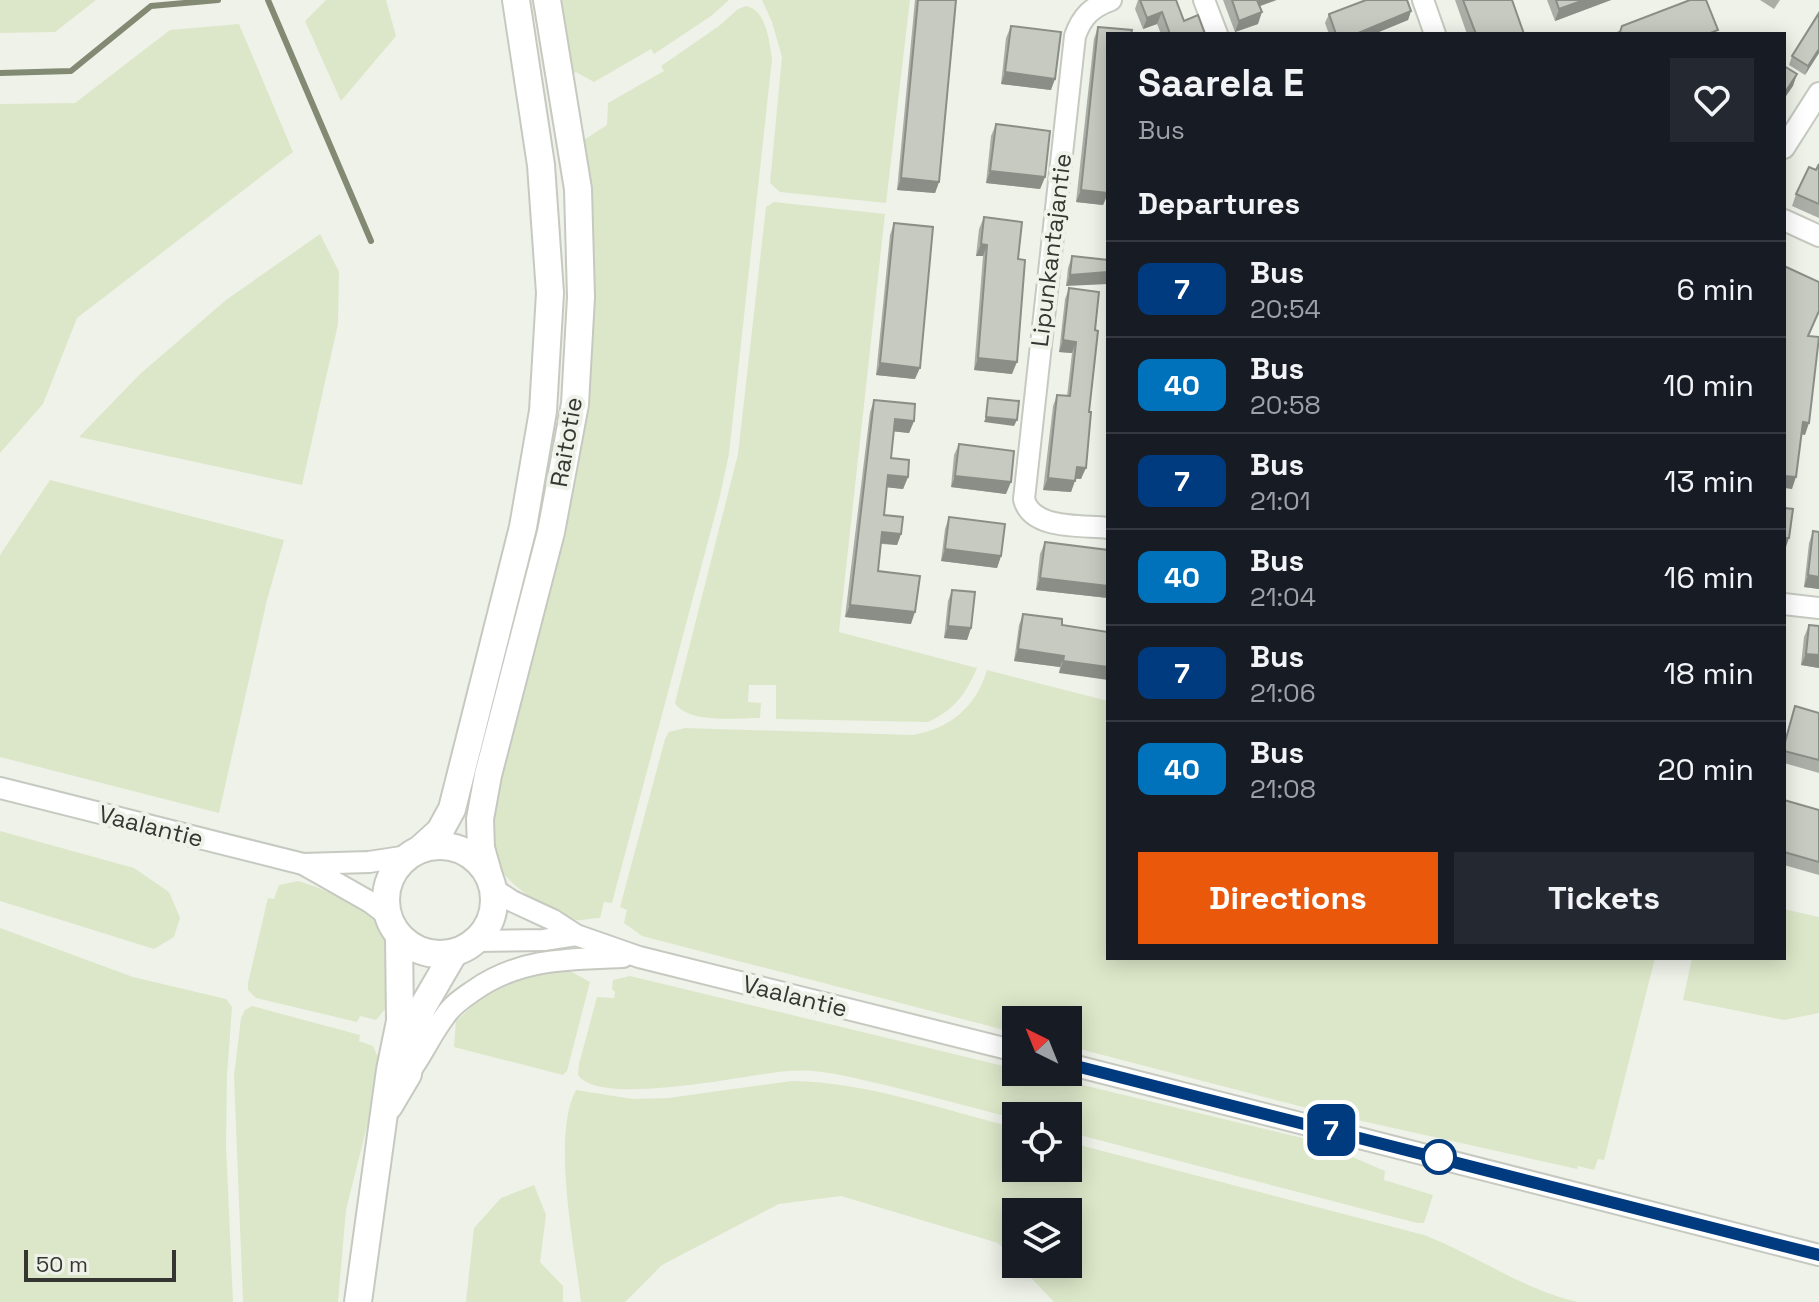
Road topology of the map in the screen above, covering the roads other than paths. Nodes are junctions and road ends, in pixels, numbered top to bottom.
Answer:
1 (516, 0) edge
2 (547, 0) edge
3 (1111, 0) edge
4 (1204, 0) edge
5 (1423, 0) edge
6 (1216, 32) edge
7 (1434, 32) edge
8 (1819, 93) edge
9 (1786, 145) edge
10 (1786, 221) edge
11 (1819, 236) edge
12 (1106, 528) edge
13 (1786, 604) edge
14 (1819, 608) edge
15 (0, 788) edge
16 (414, 853) junction
17 (303, 864) junction
18 (491, 883) junction
19 (393, 926) junction
20 (576, 935) junction
21 (466, 947) junction
22 (639, 957) junction
23 (423, 1009) junction
24 (1002, 1048) edge
25 (1082, 1068) edge
26 (1819, 1255) edge
27 (358, 1302) edge

1 - 16 main road, Raitotie
2 - 18 main road, Raitotie
3 - 12 street, Lipunkantajantie
4 - 6 street
5 - 7 street
8 - 9 street
10 - 11 street
13 - 14 street
15 - 17 street, Vaalantie
16 - 17 street, Vaalantie
16 - 18 main road
16 - 19 main road
17 - 19 street, Vaalantie
18 - 20 street, Vaalantie
18 - 21 main road
19 - 21 main road
19 - 23 main road
20 - 21 street, Vaalantie
20 - 22 street, Vaalantie
21 - 23 main road
22 - 23 street
22 - 24 street, Vaalantie
23 - 27 main road
25 - 26 street

